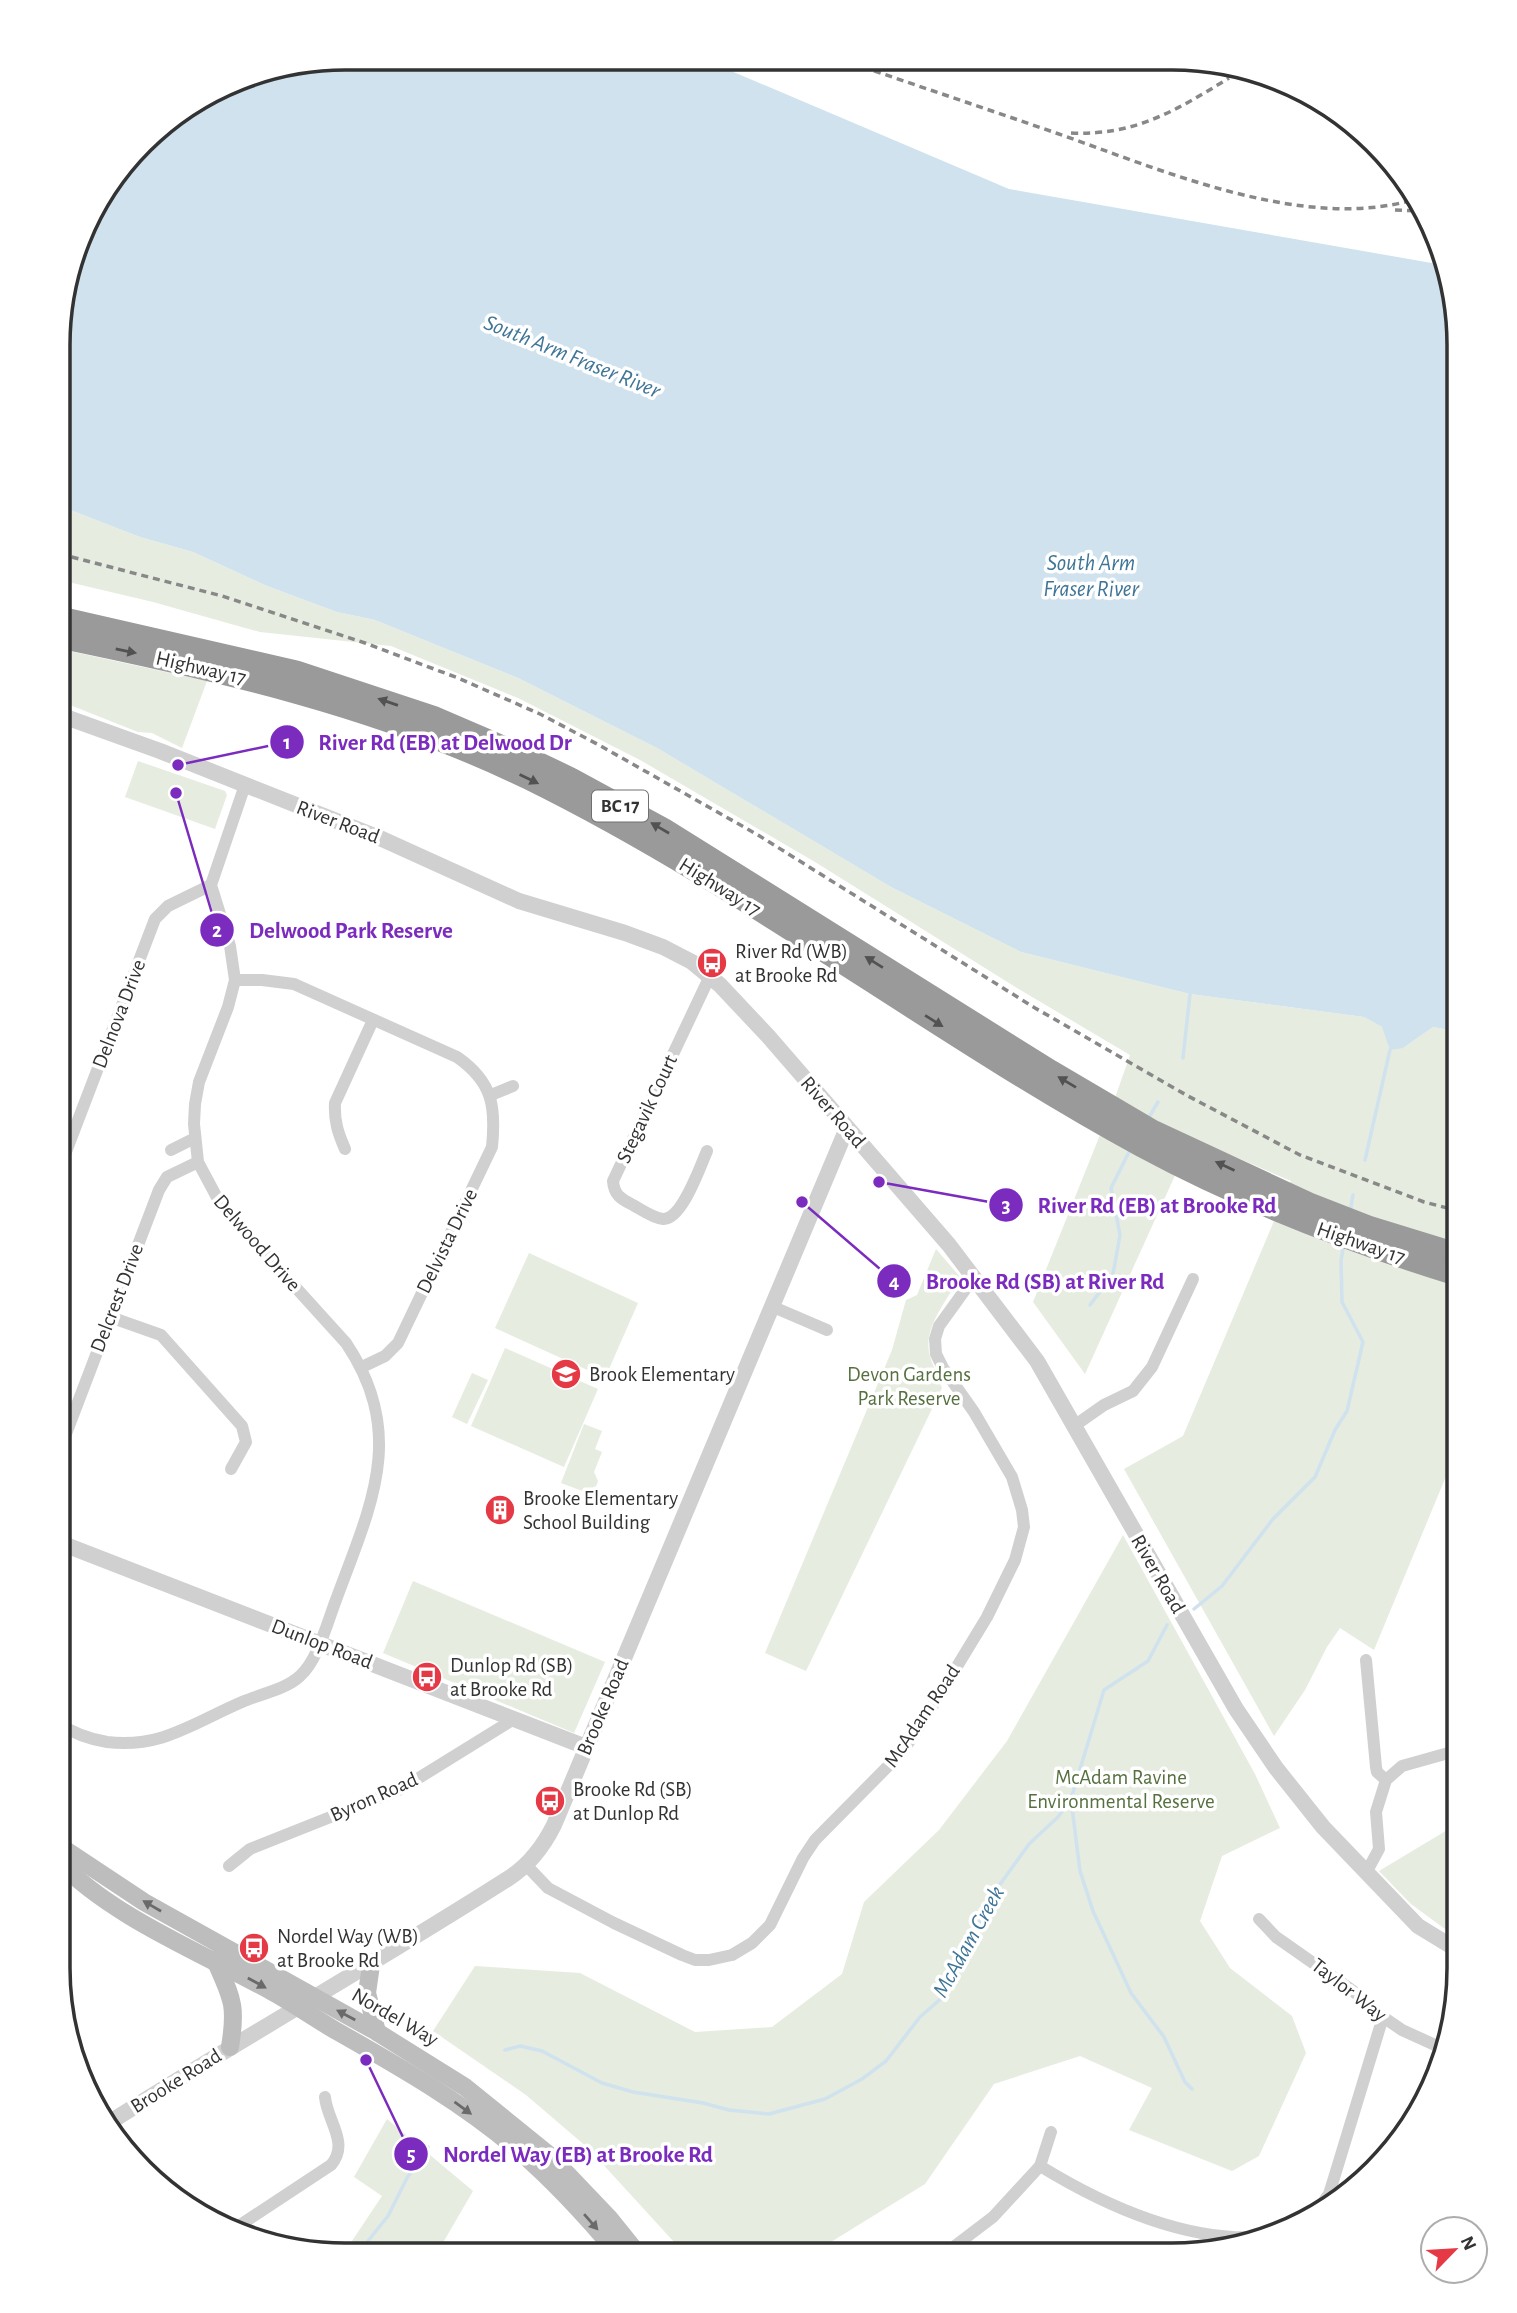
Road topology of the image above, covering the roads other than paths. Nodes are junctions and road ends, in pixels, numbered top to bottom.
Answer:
1 (70, 620) edge
2 (70, 638) edge
3 (70, 719) edge
4 (244, 785) junction
5 (211, 885) junction
6 (710, 976) junction
7 (235, 980) junction
8 (373, 1020) junction
9 (513, 1086) dead end
10 (491, 1095) junction
11 (1125, 1126) junction
12 (847, 1128) junction
13 (195, 1138) junction
14 (70, 1141) edge
15 (345, 1149) dead end
16 (171, 1150) dead end
17 (708, 1152) dead end
18 (198, 1162) junction
19 (1379, 1240) junction
20 (1447, 1253) edge
21 (1447, 1270) edge
22 (975, 1276) junction
23 (1194, 1279) dead end
24 (771, 1306) junction
25 (110, 1317) junction
26 (827, 1330) dead end
27 (362, 1367) junction
28 (70, 1421) edge
29 (1074, 1426) junction
30 (231, 1469) dead end
31 (70, 1547) edge
32 (319, 1643) junction
33 (1366, 1660) dead end
34 (514, 1719) junction
35 (70, 1729) edge
36 (586, 1747) junction
37 (1447, 1753) edge
38 (1386, 1780) junction
39 (70, 1853) edge
40 (526, 1865) junction
41 (229, 1866) dead end
42 (70, 1871) edge
43 (1366, 1873) junction
44 (1259, 1920) dead end
45 (1447, 1944) edge
46 (215, 1960) junction
47 (372, 1965) junction
48 (315, 1998) junction
49 (298, 2008) junction
50 (1383, 2017) junction
51 (377, 2032) junction
52 (1436, 2045) edge
53 (230, 2047) junction
54 (325, 2097) dead end
55 (115, 2119) edge
56 (1051, 2132) dead end
57 (1040, 2166) junction
58 (1328, 2195) edge
59 (243, 2223) edge
60 (1235, 2236) edge
61 (608, 2243) edge
62 (629, 2243) edge
63 (959, 2243) edge

11 -> 1 highway, Highway 17 / BC 17
2 -> 11 highway, Highway 17 / BC 17
3 - 4 street, River Road
4 - 5 street
4 - 6 street, River Road
5 - 7 street, Delwood Drive
5 - 14 street, Delnova Drive
6 - 12 street, River Road
6 - 17 street, Stegavik Court
7 - 8 street
7 - 13 street, Delwood Drive
8 - 10 street
8 - 15 street
9 - 10 street
10 - 27 street, Delvista Drive
11 - 19 highway, Highway 17 / BC 17
12 - 22 street, River Road
12 - 24 street, Brooke Road
13 - 16 street
13 - 18 street, Delwood Drive
18 - 25 street, Delcrest Drive
18 - 27 street, Delwood Drive
19 - 20 highway, Highway 17 / BC 17
19 - 21 highway, Highway 17 / BC 17
22 - 29 street, River Road
22 - 40 street, McAdam Road
23 - 29 street
24 - 26 street
24 - 36 street, Brooke Road
25 - 28 street, Delcrest Drive
25 - 30 street
27 - 32 street, Delwood Drive
29 - 43 street, River Road
31 - 32 street, Dunlop Road
32 - 34 street, Dunlop Road
32 - 35 street, Delwood Drive
33 - 38 street
34 - 36 street, Dunlop Road
34 - 41 street, Byron Road
36 - 40 street, Brooke Road
37 - 38 street
38 - 43 street
48 -> 39 main road, Nordel Way
40 - 47 street, Brooke Road
42 - 46 main road, Nordel Way
43 - 45 street, River Road
44 - 50 street, Taylor Way
46 -> 49 main road, Nordel Way
46 - 53 main road
47 - 48 street, Brooke Road
47 - 51 main road
48 - 49 street, Brooke Road
51 -> 48 main road, Nordel Way
49 - 53 street, Brooke Road
49 -> 61 main road, Nordel Way
50 - 52 street, Taylor Way
50 - 58 street
51 - 62 main road, Nordel Way
53 - 55 street, Brooke Road
54 - 59 street
56 - 57 street
57 - 60 street
57 - 63 street

